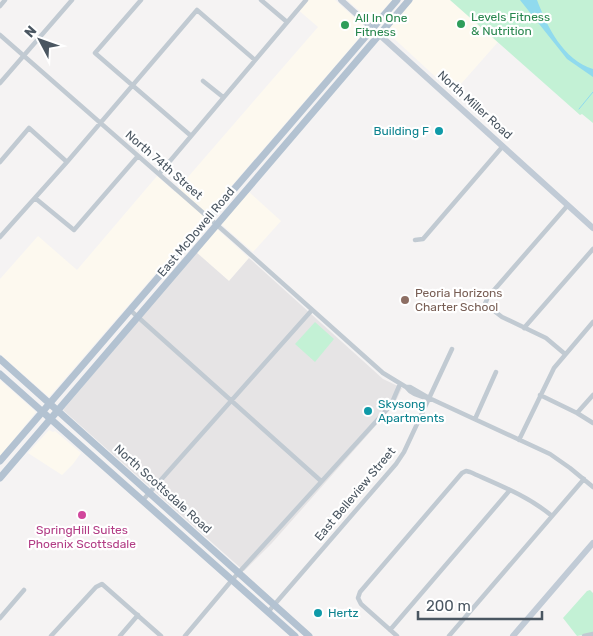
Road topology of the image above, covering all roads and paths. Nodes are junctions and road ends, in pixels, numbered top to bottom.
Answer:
1 (5, 0) edge
2 (72, 0) edge
3 (141, 0) edge
4 (261, 0) edge
5 (306, 0) edge
6 (341, 0) edge
7 (397, 0) edge
8 (409, 0) edge
9 (0, 6) edge
10 (287, 22) junction
11 (372, 28) junction
12 (379, 34) junction
13 (0, 35) edge
14 (23, 56) junction
15 (255, 60) junction
16 (203, 80) dead end
17 (0, 83) edge
18 (133, 85) junction
19 (223, 97) junction
20 (101, 123) junction
21 (190, 135) junction
22 (503, 146) junction
23 (138, 156) junction
24 (0, 162) edge
25 (67, 162) junction
26 (159, 174) junction
27 (35, 198) junction
28 (568, 205) junction
29 (209, 218) junction
30 (217, 224) junction
31 (593, 228) edge
32 (0, 237) edge
33 (415, 240) dead end
34 (593, 248) edge
35 (130, 310) junction
36 (312, 310) junction
37 (138, 317) junction
38 (593, 322) edge
39 (524, 328) junction
40 (452, 349) dead end
41 (566, 354) junction
42 (0, 359) edge
43 (496, 372) dead end
44 (0, 374) edge
45 (400, 384) junction
46 (593, 395) edge
47 (540, 396) junction
48 (429, 398) junction
49 (232, 401) junction
50 (50, 402) junction
51 (58, 410) junction
52 (42, 411) junction
53 (578, 413) junction
54 (50, 418) junction
55 (475, 419) junction
56 (593, 423) edge
57 (519, 440) junction
58 (0, 461) edge
59 (0, 478) edge
60 (584, 479) junction
61 (321, 481) junction
62 (593, 487) edge
63 (510, 490) junction
64 (150, 493) junction
65 (143, 500) junction
66 (552, 516) junction
67 (593, 543) edge
68 (238, 572) junction
69 (232, 580) junction
70 (24, 590) dead end
71 (274, 604) junction
72 (268, 612) junction
73 (138, 615) junction
74 (0, 618) edge
75 (390, 630) junction
76 (593, 634) edge
77 (52, 636) edge
78 (120, 636) edge
79 (161, 636) edge
80 (185, 636) edge
81 (295, 636) edge
82 (310, 636) edge
83 (397, 636) edge
84 (449, 636) edge
85 (513, 636) edge
86 (584, 636) edge

1 - 9 street
2 - 14 street
3 - 18 street
4 - 10 street
5 - 10 street
6 - 11 street, North Miller Road
7 - 11 main road, East McDowell Road
8 - 12 main road, East McDowell Road
10 - 15 street
11 - 12 street, North Miller Road
11 - 29 main road, East McDowell Road
12 - 22 street, North Miller Road
12 - 30 main road, East McDowell Road
13 - 14 street, North 74th Street
14 - 17 street
14 - 20 street, North 74th Street
15 - 18 street
15 - 19 street
16 - 19 street
18 - 20 street
18 - 21 street
19 - 21 street
20 - 23 street, North 74th Street
20 - 25 street
21 - 26 street
22 - 28 street, North Miller Road
22 - 33 street
23 - 26 street, North 74th Street
23 - 27 street
24 - 25 street
25 - 27 street
26 - 29 street, North 74th Street
27 - 32 street
28 - 31 street, North Miller Road
28 - 39 street
29 - 30 street, North 74th Street
29 - 35 main road, East McDowell Road
30 - 36 street, North 74th Street
30 - 37 main road, East McDowell Road
34 - 39 street
35 - 37 street
35 - 50 main road, East McDowell Road
36 - 45 street, North 74th Street
36 - 49 street
37 - 49 street
37 - 51 main road, East McDowell Road
38 - 41 street
39 - 41 street
40 - 48 street, East Belleview Street
41 - 47 street
42 - 50 main road, North Scottsdale Road
43 - 55 street
44 - 52 main road, North Scottsdale Road
45 - 48 street, North 74th Street
45 - 61 street
46 - 53 street
47 - 53 street
47 - 57 street
48 - 55 street, North 74th Street
48 - 71 street, East Belleview Street
49 - 61 street
49 - 64 street
50 - 51 main road, North Scottsdale Road
50 - 52 main road, East McDowell Road
51 - 54 main road, East McDowell Road
51 - 64 main road, North Scottsdale Road
52 - 54 main road, North Scottsdale Road
52 - 58 main road, East McDowell Road
53 - 56 street
54 - 59 main road, East McDowell Road
54 - 65 main road, North Scottsdale Road
55 - 57 street, North 74th Street
57 - 60 street, North 74th Street
60 - 62 street, North 74th Street
60 - 66 street
61 - 68 street
63 - 66 street
63 - 75 street
63 - 75 street
64 - 65 street
64 - 68 main road, North Scottsdale Road
65 - 69 main road, North Scottsdale Road
66 - 84 street
67 - 85 street
68 - 69 street
68 - 71 main road, North Scottsdale Road
69 - 72 main road, North Scottsdale Road
69 - 80 street
70 - 74 street
71 - 72 street, East Belleview Street
71 - 82 main road, North Scottsdale Road
72 - 81 main road, North Scottsdale Road
73 - 77 street
73 - 78 street
73 - 79 street
75 - 83 street
76 - 86 street

